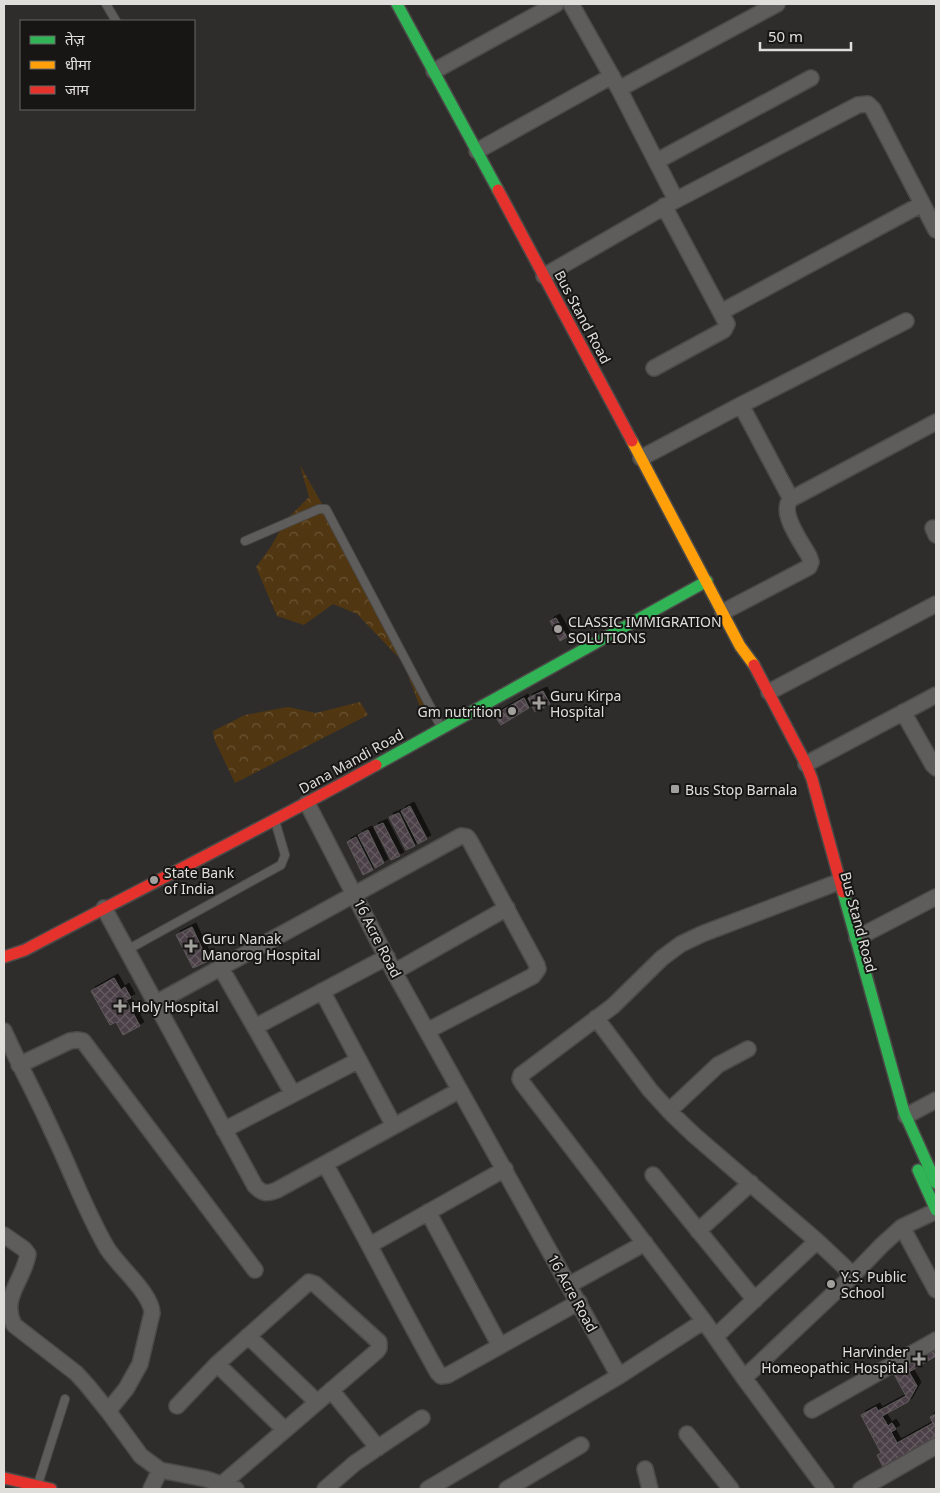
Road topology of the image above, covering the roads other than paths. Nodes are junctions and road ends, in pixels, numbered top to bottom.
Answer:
1 (106, 4) edge
2 (556, 4) edge
3 (777, 4) edge
4 (400, 5) edge
5 (578, 6) edge
6 (115, 20) edge
7 (434, 70) junction
8 (811, 78) dead end
9 (616, 83) junction
10 (477, 151) junction
11 (657, 160) junction
12 (670, 203) junction
13 (922, 204) junction
14 (936, 230) edge
15 (544, 276) junction
16 (721, 312) junction
17 (906, 321) dead end
18 (654, 368) dead end
19 (740, 405) junction
20 (934, 427) edge
21 (641, 458) junction
22 (791, 498) junction
23 (245, 541) dead end
24 (707, 581) junction
25 (936, 604) edge
26 (723, 612) junction
27 (740, 646) junction
28 (769, 692) junction
29 (936, 695) edge
30 (903, 712) junction
31 (442, 728) junction
32 (806, 764) junction
33 (936, 768) edge
34 (307, 803) junction
35 (275, 820) junction
36 (837, 882) junction
37 (355, 893) junction
38 (936, 897) edge
39 (104, 908) junction
40 (507, 908) junction
41 (857, 938) junction
42 (127, 950) junction
43 (4, 956) edge
44 (387, 957) junction
45 (221, 968) junction
46 (394, 972) junction
47 (322, 991) junction
48 (156, 1003) junction
49 (596, 1018) junction
50 (255, 1027) junction
51 (4, 1031) edge
52 (428, 1031) junction
53 (748, 1049) dead end
54 (359, 1060) junction
55 (19, 1065) junction
56 (460, 1090) junction
57 (294, 1094) junction
58 (936, 1100) edge
59 (669, 1111) junction
60 (906, 1116) junction
61 (394, 1126) junction
62 (224, 1130) junction
63 (325, 1164) junction
64 (505, 1169) junction
65 (653, 1175) dead end
66 (751, 1183) junction
67 (936, 1183) edge
68 (936, 1211) edge
69 (428, 1212) junction
70 (902, 1227) junction
71 (698, 1231) junction
72 (4, 1235) edge
73 (817, 1241) junction
74 (646, 1243) junction
75 (370, 1245) junction
76 (255, 1270) dead end
77 (853, 1275) junction
78 (569, 1285) junction
79 (936, 1290) edge
80 (755, 1300) junction
81 (579, 1302) junction
82 (704, 1321) junction
83 (248, 1336) junction
84 (716, 1336) junction
85 (936, 1340) edge
86 (500, 1346) junction
87 (217, 1364) junction
88 (619, 1376) junction
89 (744, 1378) junction
90 (331, 1390) junction
91 (65, 1399) dead end
92 (317, 1402) junction
93 (177, 1406) dead end
94 (812, 1410) dead end
95 (108, 1411) junction
96 (422, 1418) dead end
97 (285, 1430) junction
98 (686, 1434) dead end
99 (581, 1445) dead end
100 (936, 1446) edge
101 (378, 1448) junction
102 (645, 1469) dead end
103 (160, 1470) junction
104 (4, 1478) edge
105 (222, 1484) junction
106 (37, 1486) junction
107 (51, 1489) edge
108 (151, 1489) edge
109 (236, 1489) edge
110 (325, 1489) edge
111 (428, 1489) edge
112 (507, 1489) edge
113 (650, 1489) edge
114 (731, 1489) edge
115 (826, 1489) edge
116 (861, 1489) edge

1 - 6 lane
2 - 7 street
3 - 9 street
4 - 7 street, Bus Stand Road
5 - 9 street
7 - 10 street, Bus Stand Road
8 - 11 street
9 - 10 street
9 - 11 street
10 - 15 street, Bus Stand Road
11 - 12 street
12 - 13 street
12 - 15 street
12 - 16 street
13 - 14 street
13 - 16 street
15 - 21 street, Bus Stand Road
16 - 18 street
17 - 19 street
19 - 21 street
19 - 22 street
20 - 22 street
21 - 24 street, Bus Stand Road
22 - 26 street
23 - 31 lane
24 - 26 street, Bus Stand Road
24 - 31 street, Dana Mandi Road
25 - 28 street
26 - 27 street, Bus Stand Road
27 - 28 street, Bus Stand Road
27 - 36 street, Bus Stand Road
28 - 32 street, Bus Stand Road
29 - 30 street
30 - 32 street
30 - 33 street
31 - 34 street, Dana Mandi Road
32 - 36 street, Bus Stand Road
34 - 35 street, Dana Mandi Road
34 - 37 street, 16 Acre Road
35 - 39 street, Dana Mandi Road
35 - 42 lane
36 - 41 street, Bus Stand Road
36 - 49 street
36 - 68 street, Bus Stand Road
37 - 40 street
37 - 44 street, 16 Acre Road
37 - 45 street
38 - 41 street
39 - 42 street
39 - 43 street, Dana Mandi Road
40 - 46 street
40 - 52 street
41 - 60 street, Bus Stand Road
42 - 48 street
44 - 46 street, 16 Acre Road
44 - 47 street
45 - 48 street
45 - 50 street
46 - 52 street, 16 Acre Road
47 - 50 street
47 - 54 street
48 - 62 street
49 - 59 street
49 - 74 street
50 - 57 street
51 - 55 street
52 - 56 street, 16 Acre Road
53 - 59 street
54 - 57 street
54 - 61 street
55 - 76 street
55 - 95 street
56 - 61 street
56 - 64 street, 16 Acre Road
57 - 62 street
58 - 60 street
59 - 66 street
60 - 67 street, Bus Stand Road
61 - 63 street
62 - 63 street
63 - 75 street
64 - 69 street
64 - 78 street, 16 Acre Road
65 - 71 street
66 - 71 street
66 - 73 street
68 - 70 street
69 - 75 street
69 - 86 street
70 - 77 street
70 - 79 street
71 - 80 street
72 - 95 street
73 - 77 street
73 - 80 street
74 - 78 street
74 - 82 street
75 - 86 street
77 - 89 street
78 - 81 street, 16 Acre Road
80 - 84 street
81 - 86 street
81 - 88 street, 16 Acre Road
82 - 84 street
82 - 88 street
83 - 87 street
83 - 90 street
83 - 92 street
84 - 89 street
85 - 94 street
87 - 93 street
87 - 97 street
88 - 111 street
89 - 115 street
90 - 92 street
90 - 101 street
91 - 106 lane
92 - 97 street
95 - 103 street
96 - 101 street
97 - 105 street
98 - 114 street
99 - 112 street
100 - 116 street
101 - 110 street
102 - 113 street
103 - 105 street
103 - 108 street
104 - 106 street
105 - 109 street
106 - 107 street

